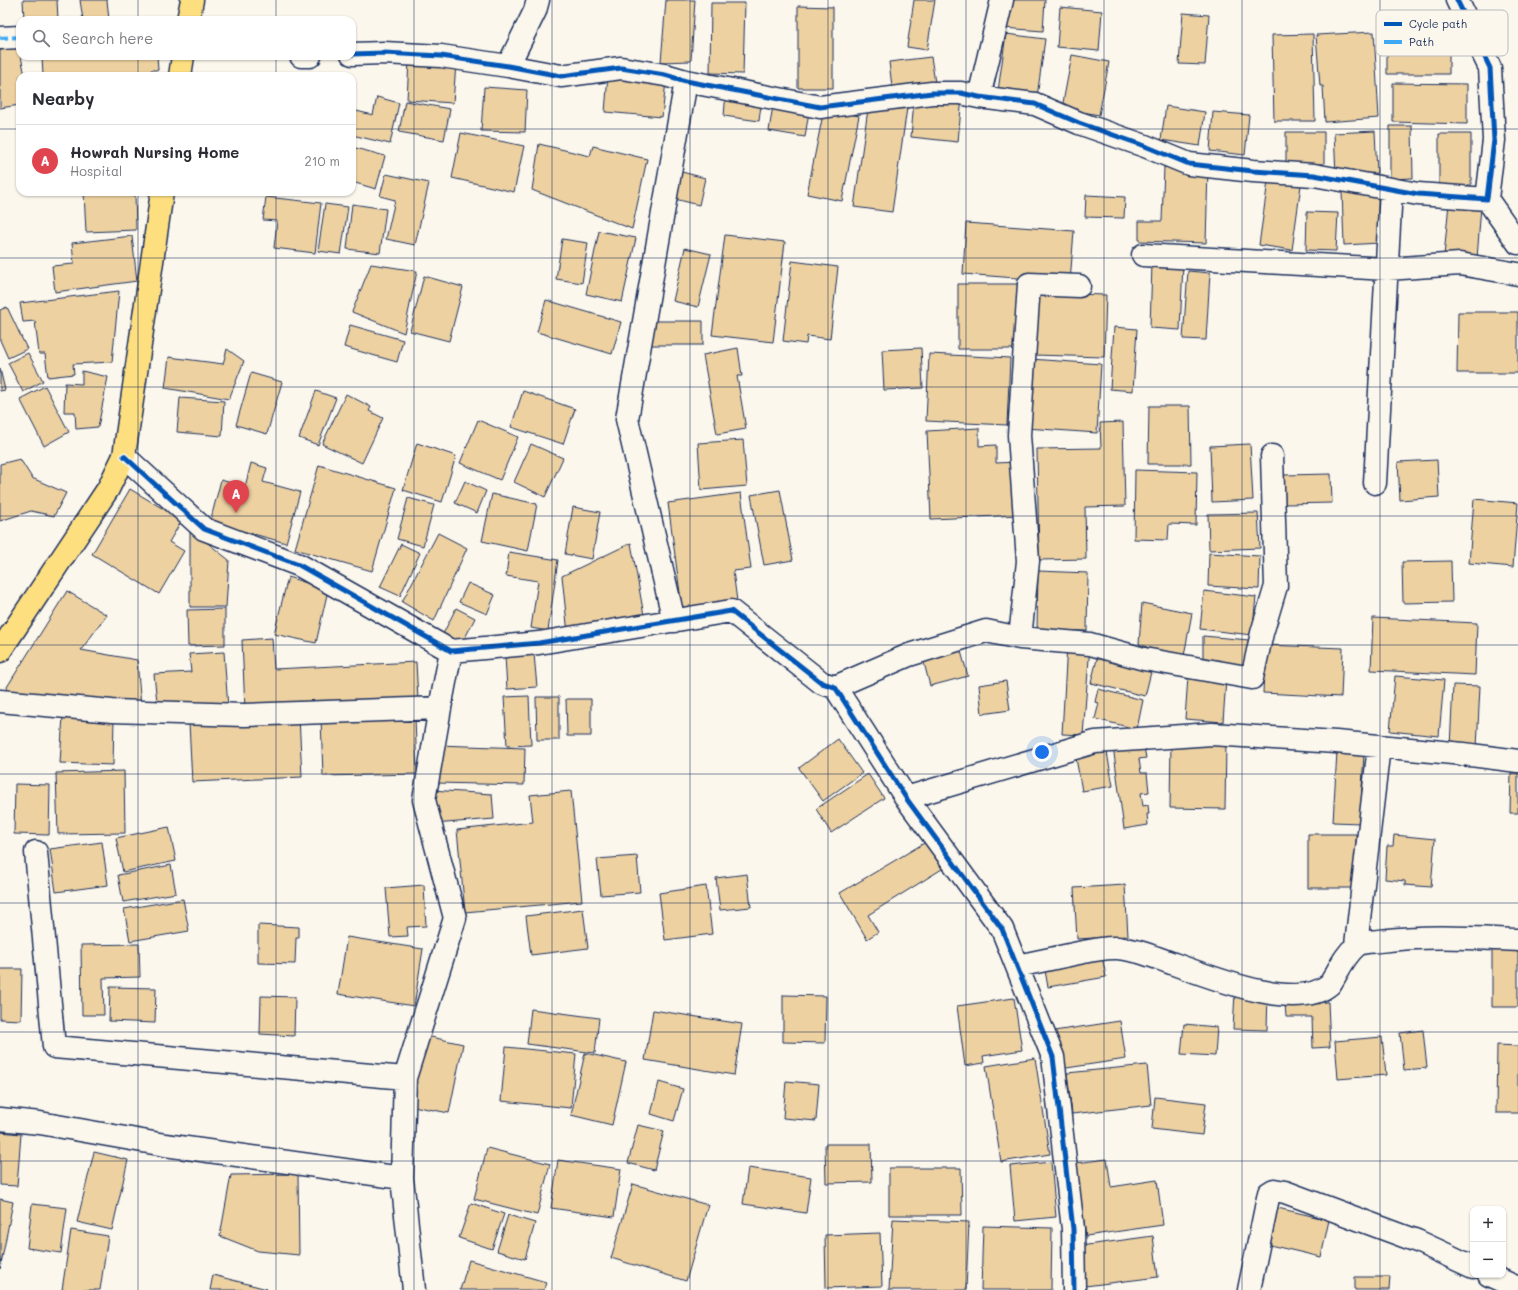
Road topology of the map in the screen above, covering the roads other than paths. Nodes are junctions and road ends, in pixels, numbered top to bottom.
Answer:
1 (192, 0) edge
2 (538, 0) edge
3 (1002, 0) edge
4 (1457, 0) edge
5 (1462, 10) edge
6 (189, 16) edge
7 (16, 37) edge
8 (0, 38) edge
9 (356, 54) edge
10 (1484, 56) edge
11 (182, 60) edge
12 (508, 66) junction
13 (181, 72) edge
14 (686, 81) junction
15 (979, 97) junction
16 (1391, 189) junction
17 (161, 196) edge
18 (1487, 198) junction
19 (1518, 243) edge
20 (1143, 256) dead end
21 (1387, 269) junction
22 (1518, 274) edge
23 (1079, 286) dead end
24 (124, 456) junction
25 (1272, 456) dead end
26 (1375, 483) dead end
27 (674, 621) junction
28 (1020, 638) junction
29 (0, 651) edge
30 (451, 651) junction
31 (835, 687) junction
32 (0, 701) edge
33 (440, 708) junction
34 (1379, 746) junction
35 (1518, 761) edge
36 (906, 798) junction
37 (36, 852) dead end
38 (1518, 940) edge
39 (1356, 945) junction
40 (1017, 966) junction
41 (405, 1078) junction
42 (0, 1119) edge
43 (402, 1178) junction
44 (1470, 1266) edge
45 (1496, 1278) edge
46 (1518, 1288) edge
47 (414, 1290) edge
48 (1074, 1290) edge
49 (1249, 1290) edge

1 - 6 main road
2 - 12 street
3 - 15 street
4 - 5 street
7 - 8 street
9 - 12 street
10 - 18 street
11 - 13 main road
12 - 14 street
14 - 15 street
14 - 27 street
15 - 16 street
16 - 18 street
16 - 21 street
17 - 24 main road
18 - 19 street
20 - 21 street
21 - 22 street
21 - 26 street
23 - 28 street
24 - 29 main road
24 - 30 street
25 - 28 street
27 - 30 street
27 - 31 street
28 - 31 street
30 - 33 street
31 - 36 street
32 - 33 street
33 - 41 street
34 - 35 street
34 - 36 street
34 - 39 street
36 - 40 street
37 - 41 street
38 - 39 street
39 - 40 street
40 - 48 street
41 - 43 street
42 - 43 street
43 - 47 street
44 - 49 street
45 - 46 street

